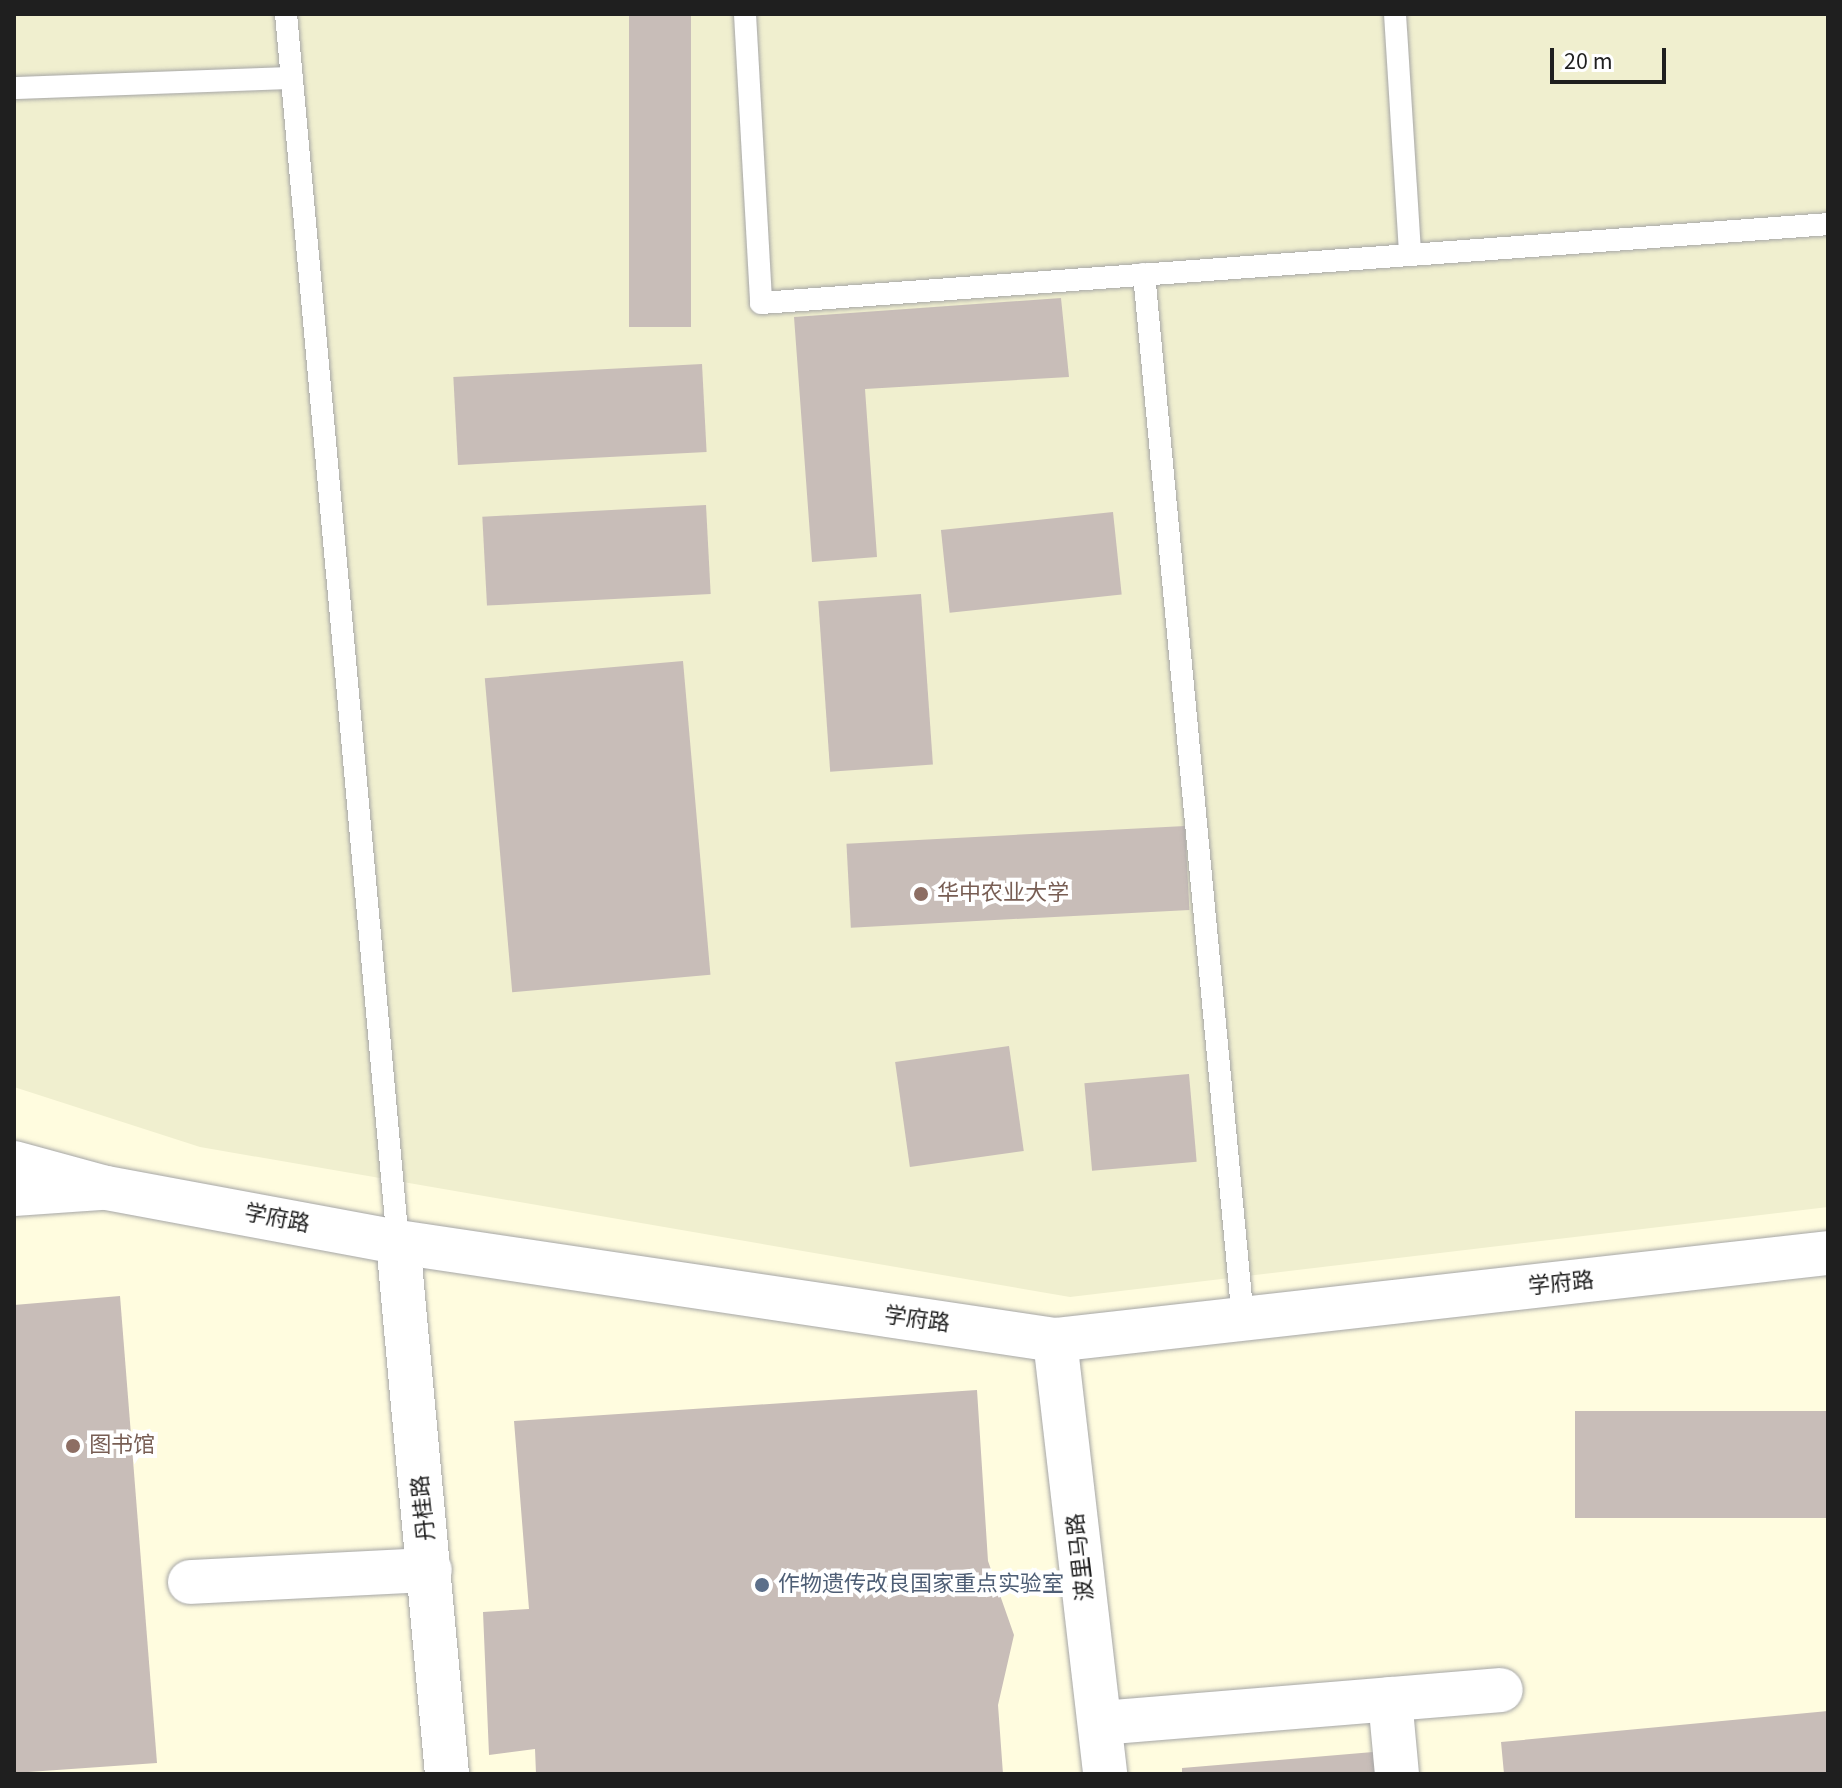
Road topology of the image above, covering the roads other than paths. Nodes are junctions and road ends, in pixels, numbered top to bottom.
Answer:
1 (286, 14) edge
2 (745, 14) edge
3 (1395, 14) edge
4 (292, 78) junction
5 (14, 88) edge
6 (1828, 224) edge
7 (1410, 255) junction
8 (1144, 274) junction
9 (14, 1163) edge
10 (106, 1188) junction
11 (14, 1194) edge
12 (398, 1242) junction
13 (1828, 1253) edge
14 (1243, 1319) junction
15 (1055, 1340) junction
16 (430, 1570) junction
17 (190, 1582) dead end
18 (1501, 1690) dead end
19 (1390, 1699) junction
20 (1100, 1723) junction
21 (447, 1774) edge
22 (1105, 1774) edge
23 (1397, 1774) edge

1 - 4 lane
2 - 8 lane
3 - 7 lane
4 - 5 lane
4 - 12 lane
6 - 7 lane
7 - 8 lane
8 - 14 lane
9 - 10 street, 学府路
10 - 11 street
10 - 12 street, 学府路
12 - 15 street, 学府路
12 - 16 street, 丹桂路
13 - 14 street, 学府路
14 - 15 street, 学府路
15 - 20 street, 波里马路
16 - 17 street
16 - 21 street, 丹桂路
18 - 19 street
19 - 20 street
19 - 23 street
20 - 22 street, 波里马路

